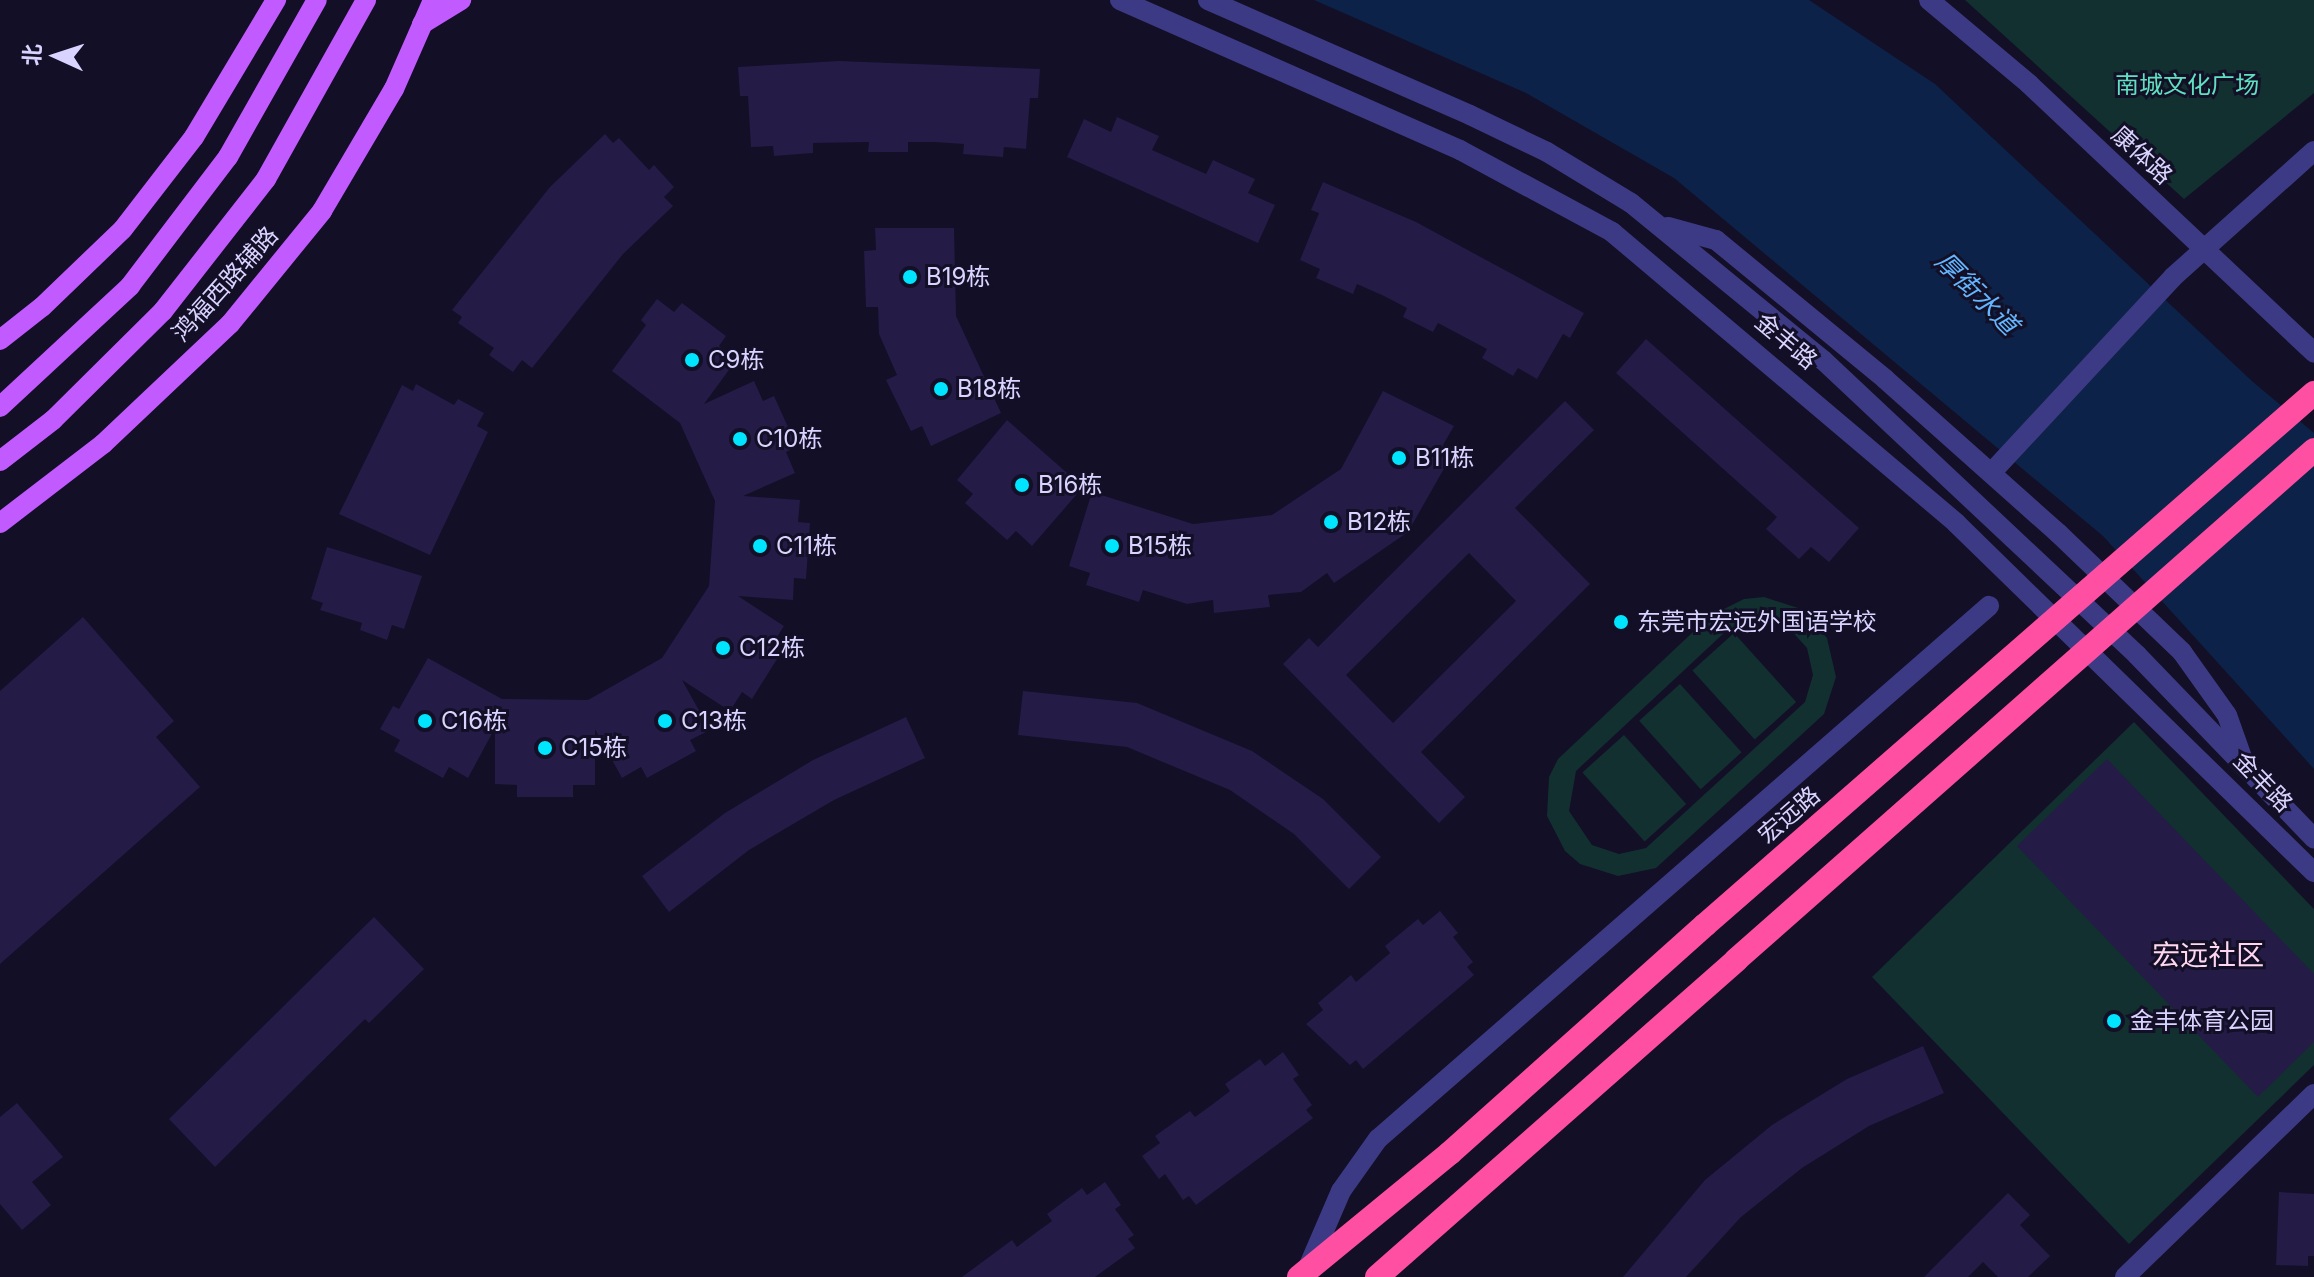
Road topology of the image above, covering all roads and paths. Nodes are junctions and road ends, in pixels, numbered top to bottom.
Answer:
1 (276, 0) edge
2 (317, 0) edge
3 (366, 0) edge
4 (433, 0) edge
5 (461, 0) edge
6 (1120, 0) edge
7 (1208, 0) edge
8 (1929, 0) edge
9 (422, 24) junction
10 (2314, 151) edge
11 (1657, 223) junction
12 (2204, 249) junction
13 (0, 340) edge
14 (2314, 353) edge
15 (2314, 393) edge
16 (0, 407) edge
17 (2314, 450) edge
18 (0, 461) edge
19 (1992, 472) junction
20 (0, 523) edge
21 (1989, 606) dead end
22 (2246, 769) junction
23 (2314, 838) edge
24 (2314, 872) edge
25 (2314, 1094) edge
26 (1302, 1275) edge
27 (1377, 1277) edge
28 (2125, 1277) edge

1 - 13 main road
2 - 16 main road
3 - 18 main road
4 - 9 main road, 鸿福西路辅路
5 - 9 main road
6 - 24 street, 金丰路
7 - 11 street, 金丰路
8 - 12 street, 康体路
9 - 20 main road, 鸿福西路辅路
10 - 12 street
11 - 19 street
11 - 22 street, 金丰路
12 - 14 street, 康体路
12 - 19 street
15 - 26 highway, 宏远路, bridge
17 - 27 highway, bridge
19 - 22 street
21 - 26 street
22 - 23 street, 金丰路
25 - 28 street

